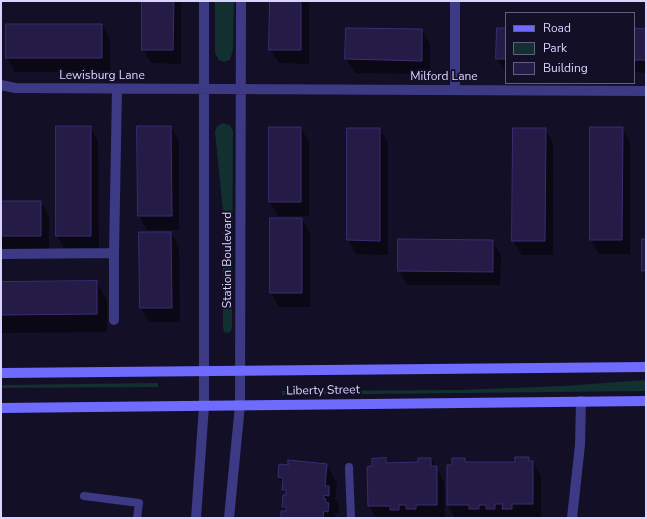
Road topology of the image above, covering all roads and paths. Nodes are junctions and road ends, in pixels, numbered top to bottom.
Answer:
1 (204, 1) edge
2 (241, 1) edge
3 (455, 1) edge
4 (1, 85) edge
5 (117, 89) junction
6 (203, 89) junction
7 (241, 89) junction
8 (455, 90) junction
9 (646, 91) edge
10 (114, 253) junction
11 (1, 254) edge
12 (114, 320) dead end
13 (646, 367) edge
14 (240, 370) junction
15 (204, 371) junction
16 (1, 373) edge
17 (582, 401) junction
18 (646, 401) edge
19 (240, 405) junction
20 (204, 406) junction
21 (1, 408) edge
22 (349, 467) dead end
23 (84, 496) dead end
24 (137, 518) edge
25 (196, 518) edge
26 (229, 518) edge
27 (350, 518) edge
28 (572, 518) edge

1 - 6 street, Station Boulevard
2 - 7 street, Station Boulevard
3 - 8 street
4 - 5 street, Lewisburg Lane
5 - 6 street, Lewisburg Lane
5 - 10 street
6 - 7 street, Lewisburg Lane
6 - 15 street, Station Boulevard
7 - 8 street, Milford Lane
7 - 14 street, Station Boulevard
8 - 9 street, Milford Lane
10 - 11 street
10 - 12 street
13 - 14 street, Liberty Street
14 - 15 street, Liberty Street
14 - 19 street, Station Boulevard
15 - 16 street, Liberty Street
15 - 20 street, Station Boulevard
17 - 18 street, Liberty Street
17 - 19 street, Liberty Street
17 - 28 street
19 - 20 street, Liberty Street
19 - 26 street, Station Boulevard
20 - 21 street, Liberty Street
20 - 25 street, Station Boulevard
22 - 27 lane
23 - 24 lane

